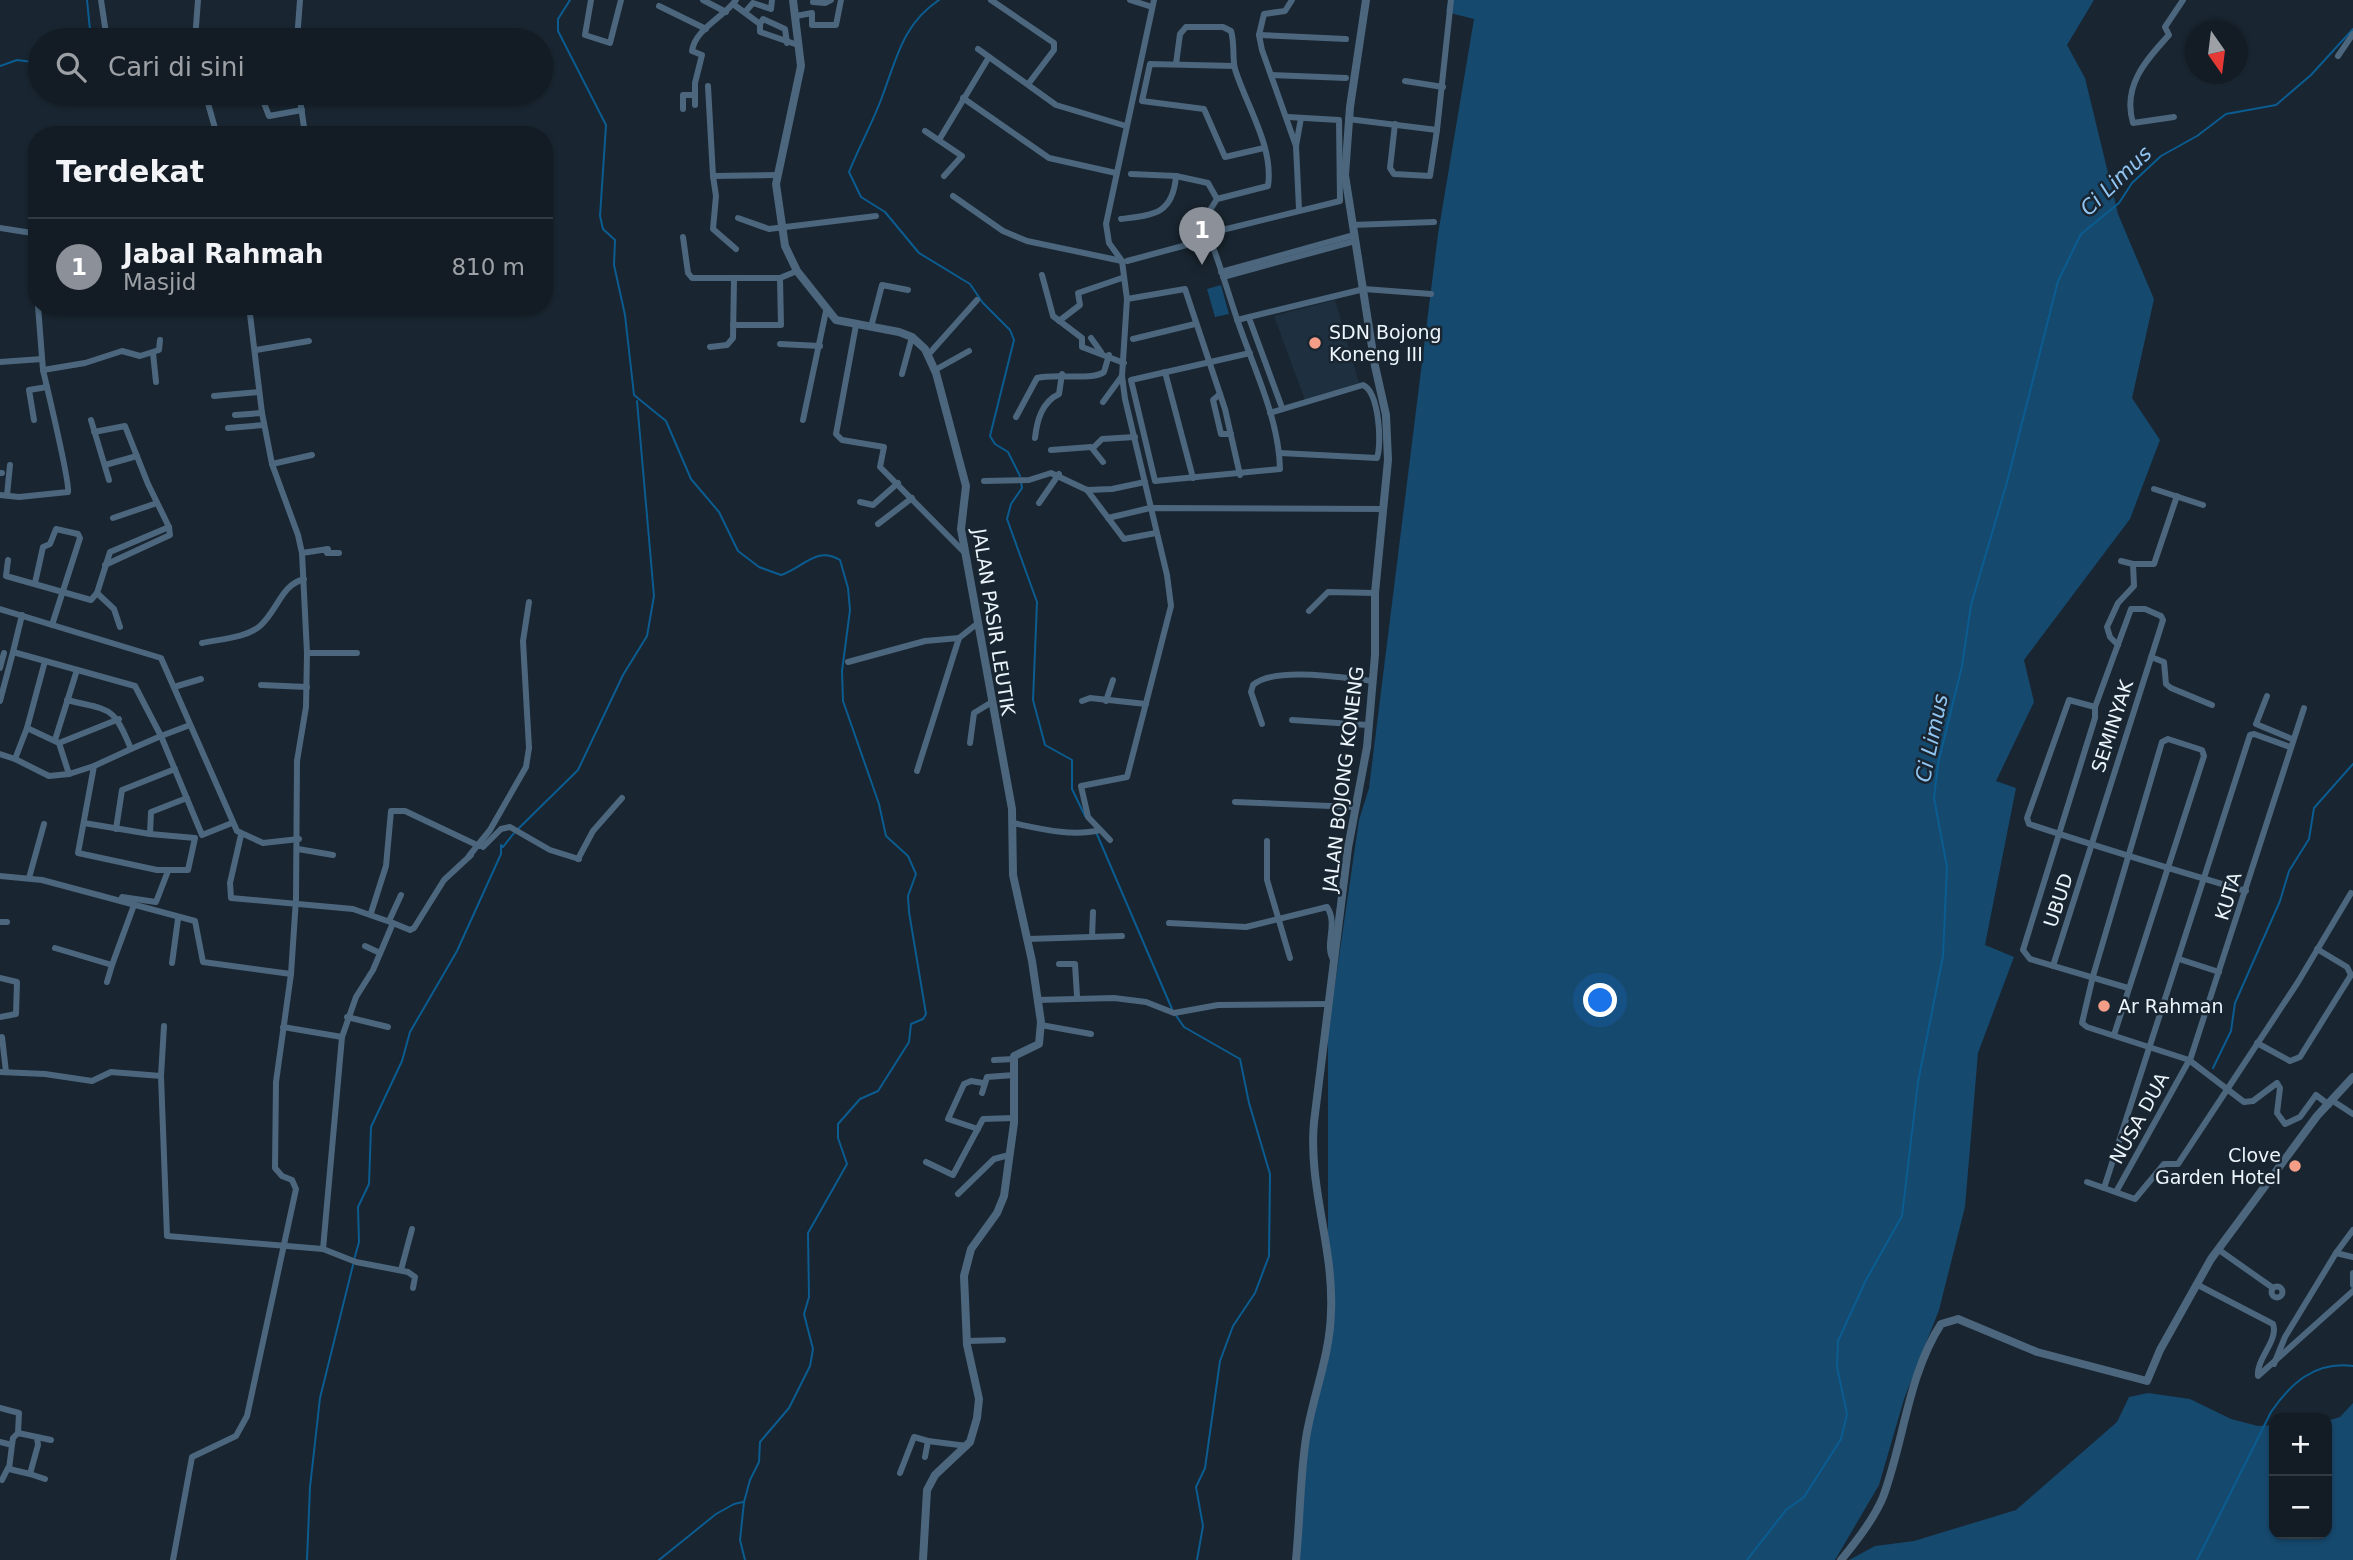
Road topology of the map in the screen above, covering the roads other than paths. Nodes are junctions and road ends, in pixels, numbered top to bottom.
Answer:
1 (101, 0) edge
2 (198, 0) edge
3 (300, 0) edge
4 (591, 0) edge
5 (621, 0) edge
6 (704, 0) edge
7 (772, 0) edge
8 (793, 0) edge
9 (831, 0) edge
10 (841, 0) edge
11 (991, 0) edge
12 (1130, 0) edge
13 (1292, 0) edge
14 (1366, 0) edge
15 (1451, 0) edge
16 (2183, 0) edge
17 (813, 1) edge
18 (735, 2) edge
19 (1153, 3) edge
20 (659, 6) dead end
21 (726, 12) junction
22 (745, 12) junction
23 (812, 13) junction
24 (796, 16) junction
25 (760, 24) junction
26 (105, 28) edge
27 (196, 28) edge
28 (298, 28) edge
29 (706, 29) junction
30 (2353, 34) edge
31 (1259, 35) junction
32 (1346, 38) dead end
33 (787, 43) junction
34 (798, 45) junction
35 (978, 49) dead end
36 (2338, 56) dead end
37 (989, 57) junction
38 (1176, 64) junction
39 (1234, 66) junction
40 (1272, 75) junction
41 (1346, 78) dead end
42 (1405, 81) dead end
43 (1029, 83) junction
44 (708, 86) dead end
45 (1443, 88) junction
46 (694, 95) junction
47 (963, 98) junction
48 (208, 105) edge
49 (265, 105) edge
50 (301, 105) edge
51 (695, 106) dead end
52 (683, 109) dead end
53 (302, 110) junction
54 (1288, 117) junction
55 (2174, 117) dead end
56 (1301, 118) junction
57 (1348, 119) junction
58 (1395, 124) junction
59 (214, 126) edge
60 (304, 126) edge
61 (1126, 126) junction
62 (1437, 130) junction
63 (925, 131) dead end
64 (939, 140) junction
65 (1296, 146) junction
66 (1264, 148) junction
67 (1116, 173) junction
68 (1131, 174) dead end
69 (777, 175) junction
70 (713, 176) junction
71 (944, 176) dead end
72 (1176, 176) junction
73 (953, 196) dead end
74 (1217, 199) junction
75 (1298, 209) junction
76 (876, 216) dead end
77 (738, 219) dead end
78 (1121, 219) dead end
79 (1434, 222) dead end
80 (1352, 225) junction
81 (1199, 227) junction
82 (0, 228) edge
83 (780, 228) junction
84 (28, 232) edge
85 (1208, 236) junction
86 (683, 237) dead end
87 (1355, 238) junction
88 (1189, 243) junction
89 (736, 249) dead end
90 (1125, 261) junction
91 (797, 271) junction
92 (1042, 275) dead end
93 (1222, 275) junction
94 (780, 278) junction
95 (1122, 278) junction
96 (734, 279) junction
97 (908, 290) dead end
98 (1363, 290) junction
99 (1430, 294) dead end
100 (1127, 299) junction
101 (977, 300) dead end
102 (826, 311) junction
103 (39, 315) edge
104 (251, 315) edge
105 (1250, 318) junction
106 (1237, 320) junction
107 (1059, 321) junction
108 (1195, 324) junction
109 (733, 325) junction
110 (856, 325) junction
111 (871, 327) junction
112 (912, 337) junction
113 (1091, 338) dead end
114 (1133, 338) dead end
115 (160, 340) dead end
116 (309, 341) dead end
117 (780, 344) dead end
118 (820, 346) junction
119 (710, 347) dead end
120 (256, 350) junction
121 (969, 351) dead end
122 (1101, 352) junction
123 (153, 353) junction
124 (1250, 353) junction
125 (928, 355) junction
126 (1110, 355) junction
127 (42, 359) junction
128 (0, 362) edge
129 (1124, 363) junction
130 (1208, 363) junction
131 (43, 370) junction
132 (935, 370) junction
133 (1165, 372) junction
134 (902, 374) dead end
135 (1062, 374) junction
136 (1122, 376) junction
137 (156, 382) dead end
138 (47, 387) junction
139 (259, 392) junction
140 (214, 396) dead end
141 (1103, 402) dead end
142 (1281, 405) dead end
143 (262, 412) junction
144 (1269, 413) junction
145 (235, 415) dead end
146 (1016, 418) dead end
147 (803, 419) dead end
148 (34, 420) dead end
149 (91, 420) dead end
150 (264, 425) junction
151 (228, 428) dead end
152 (94, 432) junction
153 (1135, 437) junction
154 (1035, 438) dead end
155 (1093, 448) junction
156 (1051, 450) dead end
157 (1280, 453) junction
158 (312, 455) dead end
159 (137, 456) junction
160 (1103, 462) dead end
161 (272, 464) junction
162 (10, 465) dead end
163 (105, 465) junction
164 (1059, 474) junction
165 (1240, 475) junction
166 (1193, 478) junction
167 (109, 480) dead end
168 (984, 481) dead end
169 (1144, 482) junction
170 (898, 483) junction
171 (2154, 489) dead end
172 (1087, 490) junction
173 (3, 495) edge
174 (2177, 496) junction
175 (912, 498) junction
176 (860, 502) dead end
177 (158, 503) junction
178 (1039, 503) dead end
179 (2203, 505) dead end
180 (1150, 508) junction
181 (1384, 509) junction
182 (113, 518) dead end
183 (1108, 518) junction
184 (878, 524) dead end
185 (1156, 533) junction
186 (302, 553) junction
187 (339, 553) dead end
188 (967, 555) junction
189 (8, 560) dead end
190 (2121, 561) dead end
191 (2133, 564) junction
192 (304, 579) junction
193 (35, 583) junction
194 (65, 593) junction
195 (97, 593) junction
196 (1375, 593) junction
197 (529, 602) dead end
198 (0, 609) edge
199 (1309, 611) dead end
200 (22, 615) junction
201 (978, 623) junction
202 (52, 625) junction
203 (120, 627) dead end
204 (959, 638) junction
205 (202, 643) dead end
206 (2118, 645) junction
207 (2, 653) edge
208 (307, 653) junction
209 (357, 653) dead end
210 (12, 654) junction
211 (2151, 657) junction
212 (46, 661) junction
213 (848, 662) dead end
214 (0, 668) edge
215 (77, 670) junction
216 (201, 679) dead end
217 (1113, 680) dead end
218 (1373, 681) junction
219 (261, 685) dead end
220 (2, 686) edge
221 (174, 687) junction
222 (307, 687) junction
223 (2267, 696) dead end
224 (67, 700) junction
225 (0, 701) edge
226 (1082, 701) dead end
227 (1106, 701) junction
228 (992, 702) junction
229 (1146, 704) junction
230 (2213, 705) dead end
231 (2095, 707) junction
232 (2304, 708) dead end
233 (119, 719) junction
234 (1292, 720) dead end
235 (1262, 724) dead end
236 (1368, 724) junction
237 (190, 725) junction
238 (27, 728) junction
239 (161, 736) junction
240 (57, 741) junction
241 (970, 743) dead end
242 (2291, 743) junction
243 (131, 749) junction
244 (0, 754) edge
245 (15, 759) junction
246 (94, 766) junction
247 (175, 769) junction
248 (917, 771) dead end
249 (69, 774) junction
250 (187, 798) junction
251 (622, 799) dead end
252 (1235, 802) dead end
253 (1355, 807) junction
254 (84, 823) junction
255 (232, 823) junction
256 (1013, 823) junction
257 (44, 824) dead end
258 (116, 829) junction
259 (1100, 830) junction
260 (150, 834) junction
261 (2058, 834) junction
262 (241, 835) junction
263 (199, 836) junction
264 (299, 839) junction
265 (1110, 840) dead end
266 (1267, 841) dead end
267 (2092, 844) junction
268 (479, 846) junction
269 (298, 849) junction
270 (333, 855) dead end
271 (2130, 855) junction
272 (469, 856) junction
273 (2168, 867) junction
274 (168, 871) junction
275 (0, 875) edge
276 (29, 878) junction
277 (2205, 878) junction
278 (2246, 891) junction
279 (2351, 893) dead end
280 (401, 895) dead end
281 (122, 897) dead end
282 (296, 902) junction
283 (134, 905) junction
284 (1093, 912) dead end
285 (371, 913) junction
286 (178, 919) junction
287 (1277, 919) junction
288 (391, 922) junction
289 (1168, 923) dead end
290 (1122, 936) dead end
291 (1091, 937) junction
292 (1028, 939) junction
293 (365, 946) dead end
294 (55, 948) dead end
295 (2317, 949) junction
296 (380, 953) junction
297 (1290, 958) dead end
298 (2179, 959) junction
299 (1335, 962) junction
300 (172, 963) dead end
301 (1059, 964) dead end
302 (112, 965) junction
303 (2053, 966) junction
304 (2219, 972) junction
305 (291, 974) junction
306 (2093, 976) junction
307 (0, 978) edge
308 (107, 982) dead end
309 (2128, 988) junction
310 (1077, 996) junction
311 (1037, 1000) junction
312 (1329, 1004) junction
313 (0, 1017) edge
314 (347, 1017) junction
315 (1041, 1025) junction
316 (164, 1026) dead end
317 (283, 1027) junction
318 (388, 1027) dead end
319 (1091, 1034) dead end
320 (2114, 1035) junction
321 (2, 1037) dead end
322 (342, 1037) junction
323 (2257, 1043) junction
324 (2151, 1046) junction
325 (2, 1052) edge
326 (1014, 1059) junction
327 (994, 1060) dead end
328 (2189, 1060) junction
329 (3, 1072) edge
330 (1014, 1075) junction
331 (161, 1076) junction
332 (2353, 1077) edge
333 (983, 1083) junction
334 (2226, 1088) junction
335 (982, 1093) dead end
336 (2331, 1103) junction
337 (2353, 1114) edge
338 (1014, 1118) junction
339 (978, 1129) junction
340 (1009, 1155) junction
341 (926, 1162) dead end
342 (2087, 1182) dead end
343 (2105, 1188) junction
344 (2116, 1192) junction
345 (958, 1194) dead end
346 (412, 1229) dead end
347 (2353, 1230) edge
348 (283, 1244) junction
349 (323, 1249) junction
350 (2219, 1250) junction
351 (2336, 1253) junction
352 (2353, 1257) edge
353 (401, 1270) junction
354 (2353, 1273) edge
355 (2196, 1284) junction
356 (2353, 1285) edge
357 (414, 1288) dead end
358 (2273, 1288) dead end
359 (2353, 1291) edge
360 (1003, 1340) dead end
361 (967, 1341) junction
362 (2274, 1364) junction
363 (0, 1408) edge
364 (18, 1433) junction
365 (37, 1437) junction
366 (51, 1440) dead end
367 (928, 1441) junction
368 (0, 1442) edge
369 (12, 1445) junction
370 (967, 1446) junction
371 (925, 1457) dead end
372 (8, 1468) junction
373 (900, 1473) dead end
374 (30, 1474) junction
375 (45, 1479) dead end
376 (2, 1480) dead end
377 (173, 1560) edge
378 (923, 1560) edge
379 (1296, 1560) edge
380 (1841, 1560) edge

1 - 26 street
2 - 27 street
3 - 28 street
4 - 5 street
6 - 21 street
7 - 22 street
8 - 24 street
9 - 17 street
10 - 23 street
11 - 43 street
12 - 19 street
13 - 31 street
14 - 57 street, JALAN BOJONG KONENG
15 - 45 street
16 - 55 street
17 - 23 street
18 - 21 street
18 - 22 street
19 - 61 street
20 - 29 street
21 - 29 street
22 - 25 street
23 - 24 street
24 - 34 street
25 - 33 street
25 - 33 street
29 - 46 street
30 - 36 street
31 - 32 street
31 - 40 street
33 - 34 street
34 - 69 street
35 - 37 street
37 - 43 street
37 - 47 street
38 - 39 street
38 - 39 street
38 - 66 street
39 - 66 street
40 - 41 street
40 - 54 street
42 - 45 street
43 - 61 street
44 - 70 street
45 - 62 street
46 - 51 street
46 - 52 street
47 - 64 street
47 - 67 street
48 - 59 street
49 - 53 street
50 - 53 street
53 - 60 street
54 - 56 street
54 - 65 street
56 - 65 street
56 - 75 street
57 - 58 street
57 - 80 street, JALAN BOJONG KONENG
58 - 62 street
58 - 62 street
61 - 67 street
63 - 64 street
64 - 71 street
65 - 75 street
66 - 74 street
67 - 90 street
68 - 72 street
69 - 70 street
69 - 83 street
70 - 89 street
72 - 74 street
72 - 78 street
73 - 90 street
74 - 81 street
75 - 85 street
76 - 83 street
77 - 83 street
79 - 80 street
80 - 87 street, JALAN BOJONG KONENG
81 - 85 street
81 - 88 street
82 - 84 street
83 - 91 street
85 - 88 street
85 - 93 street
86 - 96 street
87 - 93 street
87 - 98 street, JALAN BOJONG KONENG
88 - 90 street
90 - 95 street
91 - 94 street
91 - 102 street
92 - 107 street
93 - 106 street
94 - 96 street
94 - 109 street
95 - 100 street
95 - 107 street
96 - 109 street
97 - 111 street
98 - 99 street
98 - 105 street
98 - 181 street, JALAN BOJONG KONENG
100 - 108 street
100 - 129 street
101 - 125 street
102 - 110 street
102 - 118 street
103 - 127 street
104 - 120 street
105 - 106 street
105 - 142 street
106 - 124 street
107 - 122 street
108 - 114 street
108 - 130 street
109 - 119 street
110 - 111 street
110 - 170 street
111 - 112 street
112 - 125 street, JALAN PASIR LEUTIK
112 - 134 street
113 - 122 street
115 - 123 street
116 - 120 street
117 - 118 street
118 - 147 street
120 - 139 street
121 - 132 street
122 - 126 street
123 - 131 street
123 - 137 street
124 - 130 street
124 - 144 street
125 - 132 street, JALAN PASIR LEUTIK
126 - 129 street
126 - 135 street
127 - 128 street
127 - 131 street
129 - 136 street
130 - 133 street
130 - 165 street
131 - 138 street
132 - 188 street, JALAN PASIR LEUTIK
133 - 166 street
133 - 166 street
135 - 146 street
135 - 154 street
136 - 141 street
136 - 153 street
138 - 148 street
138 - 173 street
139 - 140 street
139 - 143 street
143 - 145 street
143 - 150 street
144 - 157 street
144 - 157 street
149 - 152 street
150 - 151 street
150 - 161 street
152 - 159 street
152 - 163 street
153 - 155 street
153 - 169 street
155 - 156 street
155 - 160 street
157 - 165 street
158 - 161 street
159 - 163 street
159 - 177 street
161 - 186 street
162 - 173 street
163 - 167 street
164 - 168 street
164 - 172 street
164 - 178 street
165 - 166 street
169 - 172 street
169 - 180 street
170 - 175 street
170 - 176 street
171 - 174 street
172 - 183 street
174 - 179 street
174 - 191 street
175 - 184 street
175 - 188 street
177 - 182 street
177 - 195 street
180 - 181 street
180 - 183 street
180 - 185 street
181 - 196 street, JALAN BOJONG KONENG
183 - 185 street
185 - 229 street
186 - 187 street
186 - 192 street
188 - 201 street, JALAN PASIR LEUTIK
189 - 193 street
190 - 191 street
191 - 206 street
192 - 205 street
192 - 208 street
193 - 194 street
193 - 194 street
194 - 195 street
194 - 202 street
195 - 203 street
196 - 199 street
196 - 218 street, JALAN BOJONG KONENG
197 - 268 street
198 - 200 street
200 - 202 street
200 - 210 street
201 - 204 street
201 - 228 street, JALAN PASIR LEUTIK
202 - 221 street
204 - 213 street
204 - 248 street
206 - 211 street, SEMINYAK
206 - 231 street, SEMINYAK
207 - 210 street
207 - 214 street
208 - 209 street
208 - 222 street
210 - 212 street
210 - 220 street
211 - 230 street
211 - 267 street, SEMINYAK
212 - 215 street
212 - 238 street
215 - 224 street
215 - 239 street
216 - 221 street
217 - 227 street
218 - 235 street
218 - 236 street, JALAN BOJONG KONENG
219 - 222 street
220 - 225 street
221 - 237 street
222 - 264 street
223 - 242 street
224 - 233 street
224 - 240 street
226 - 227 street
227 - 229 street
228 - 241 street
228 - 256 street, JALAN PASIR LEUTIK
229 - 259 street
231 - 261 street, SEMINYAK
231 - 261 street
232 - 242 street, KUTA
233 - 240 street
233 - 243 street
234 - 236 street
236 - 253 street, JALAN BOJONG KONENG
237 - 239 street
237 - 255 street
238 - 240 street
238 - 245 street
239 - 243 street
239 - 247 street
240 - 249 street
242 - 277 street
242 - 278 street, KUTA
243 - 246 street
244 - 245 street
245 - 249 street
246 - 249 street
246 - 254 street
247 - 250 street
247 - 258 street
250 - 260 street
250 - 263 street
251 - 272 street
252 - 253 street
253 - 299 street, JALAN BOJONG KONENG
254 - 258 street
254 - 274 street
255 - 262 street
255 - 263 street
256 - 259 street
256 - 292 street, JALAN PASIR LEUTIK
257 - 276 street
258 - 260 street
259 - 265 street
260 - 263 street
261 - 267 street
261 - 303 street, UBUD
262 - 264 street
262 - 282 street
263 - 274 street
264 - 269 street
266 - 287 street
267 - 271 street
267 - 303 street, UBUD
268 - 272 street
268 - 285 street
269 - 270 street
269 - 282 street
271 - 273 street
271 - 273 street
271 - 306 street
272 - 288 street
273 - 277 street
273 - 309 street
274 - 281 street
275 - 276 street
276 - 283 street
277 - 278 street
277 - 298 street, KUTA
278 - 304 street, KUTA
279 - 295 street
280 - 288 street
282 - 285 street
282 - 305 street
283 - 286 street
283 - 302 street
284 - 291 street
285 - 288 street
286 - 300 street
286 - 305 street
287 - 289 street
287 - 297 street
287 - 299 street
288 - 296 street
290 - 291 street
291 - 292 street
292 - 311 street, JALAN PASIR LEUTIK
293 - 296 street
294 - 302 street
295 - 323 street
295 - 323 street
296 - 314 street
298 - 304 street
298 - 324 street, KUTA
299 - 312 street, JALAN BOJONG KONENG
301 - 310 street
302 - 308 street
303 - 306 street
304 - 328 street, KUTA
305 - 317 street
306 - 309 street
306 - 320 street
307 - 313 street
309 - 320 street
310 - 311 street
310 - 312 street
311 - 315 street, JALAN PASIR LEUTIK
312 - 379 street, JALAN BOJONG KONENG
314 - 318 street
314 - 322 street
315 - 319 street
315 - 326 street, JALAN PASIR LEUTIK
316 - 331 street
317 - 322 street
317 - 348 street
320 - 324 street
321 - 325 street
322 - 349 street
323 - 334 street
324 - 328 street
324 - 343 street, KUTA
325 - 329 street
326 - 327 street
326 - 330 street
328 - 334 street
328 - 344 street, NUSA DUA
329 - 331 street
330 - 333 street
330 - 338 street
331 - 348 street
332 - 336 street
333 - 335 street
333 - 339 street
334 - 336 street
334 - 344 street, NUSA DUA
336 - 337 street
336 - 350 street
338 - 339 street
338 - 340 street
339 - 341 street
340 - 345 street
340 - 361 street
342 - 343 street, NUSA DUA
343 - 344 street, NUSA DUA
346 - 353 street
347 - 351 street
348 - 349 street
348 - 377 street
349 - 353 street
350 - 355 street
350 - 358 street
351 - 352 street
351 - 362 street
353 - 357 street
354 - 356 street
355 - 362 street
355 - 380 street
359 - 362 street
360 - 361 street
361 - 370 street
363 - 364 street
364 - 365 street
364 - 369 street
365 - 366 street
365 - 374 street
367 - 370 street
367 - 371 street
367 - 373 street
368 - 369 street
369 - 372 street
370 - 378 street
372 - 374 street
372 - 376 street
374 - 375 street

